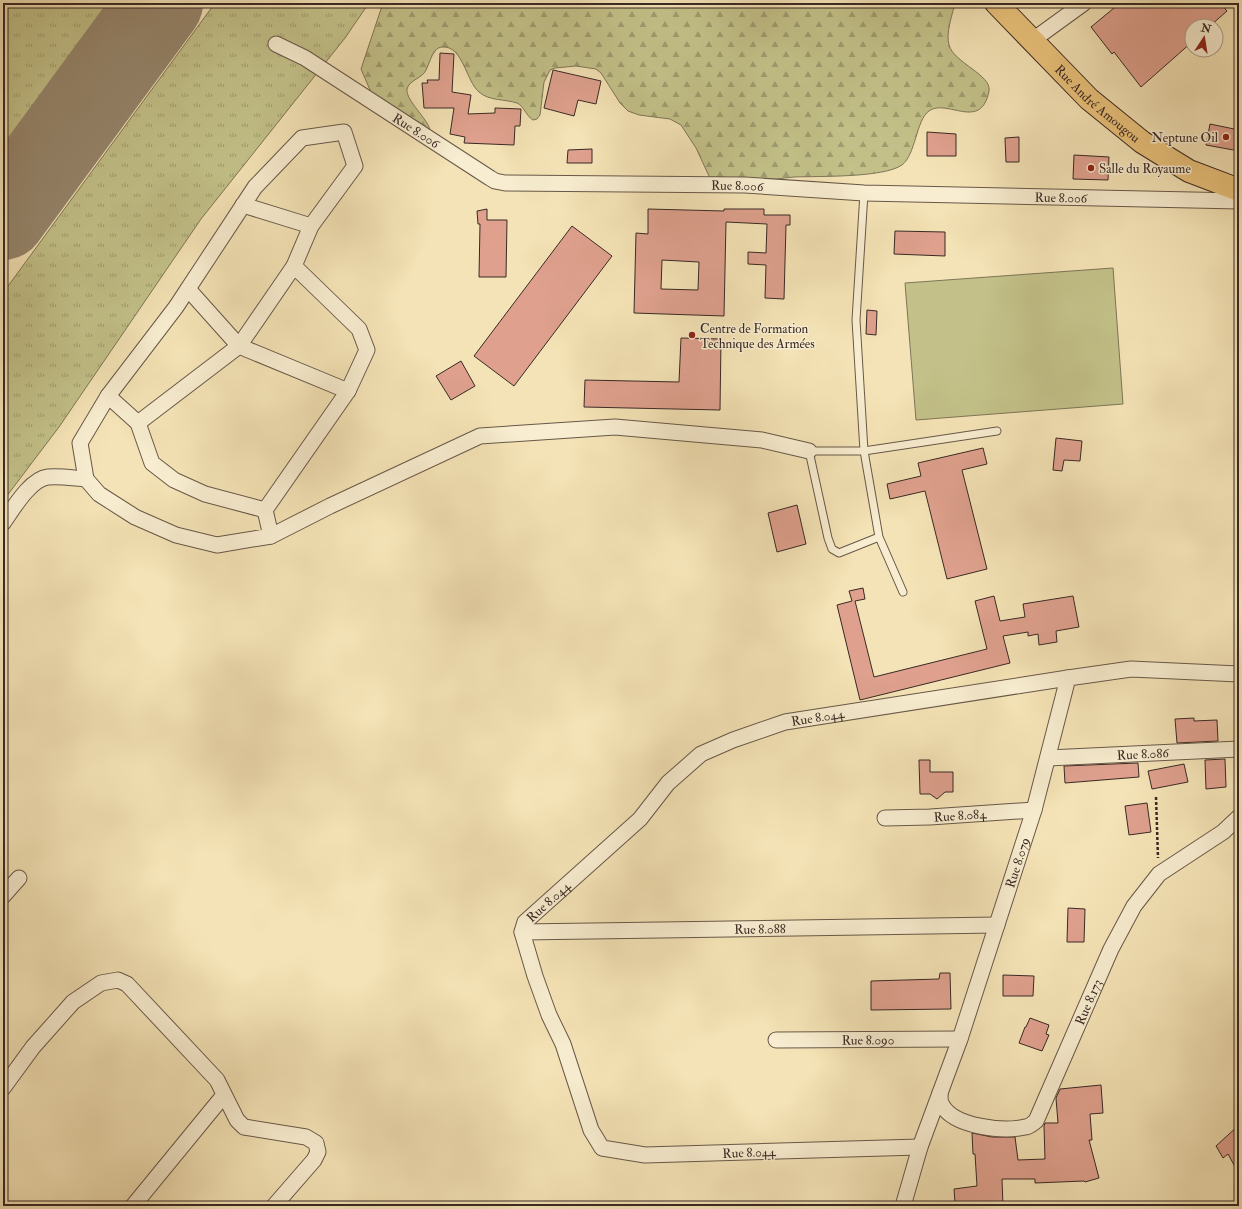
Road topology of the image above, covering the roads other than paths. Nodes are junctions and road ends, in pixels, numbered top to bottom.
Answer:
1 (996, 3) edge
2 (1084, 3) edge
3 (1033, 40) junction
4 (276, 44) dead end
5 (1239, 190) edge
6 (864, 193) junction
7 (1239, 201) edge
8 (243, 205) junction
9 (311, 226) junction
10 (294, 266) junction
11 (188, 289) junction
12 (239, 346) junction
13 (348, 391) junction
14 (108, 396) junction
15 (138, 423) junction
16 (997, 431) dead end
17 (810, 451) junction
18 (864, 451) junction
19 (86, 479) junction
20 (265, 510) junction
21 (3, 523) edge
22 (271, 536) junction
23 (880, 538) junction
24 (903, 592) dead end
25 (1239, 674) edge
26 (1068, 678) junction
27 (1239, 749) edge
28 (1048, 758) junction
29 (1034, 810) junction
30 (1239, 817) edge
31 (885, 818) dead end
32 (19, 878) dead end
33 (3, 896) edge
34 (997, 925) junction
35 (522, 932) junction
36 (960, 1039) junction
37 (776, 1040) dead end
38 (3, 1088) edge
39 (940, 1093) junction
40 (224, 1095) junction
41 (920, 1147) junction
42 (133, 1206) edge
43 (274, 1206) edge
44 (902, 1206) edge

1 - 3 main road, Rue André Amougou
2 - 3 street
3 - 5 main road, Rue André Amougou
4 - 6 street, Rue 8.006
6 - 7 street, Rue 8.006
6 - 18 lane
8 - 9 street
8 - 9 street
8 - 11 street
9 - 10 street
10 - 12 street
10 - 13 street
11 - 12 street
11 - 14 street
12 - 13 street
12 - 15 street
13 - 20 street
14 - 15 street
14 - 19 street
15 - 20 street
16 - 18 lane
17 - 18 lane
17 - 22 street
17 - 23 lane
18 - 23 lane
19 - 21 street
19 - 22 street
20 - 22 street
23 - 24 lane
25 - 26 street
26 - 28 street, Rue 8.079
26 - 35 street, Rue 8.044
27 - 28 street, Rue 8.086
28 - 29 street, Rue 8.079
29 - 31 street, Rue 8.084
29 - 34 street, Rue 8.079
30 - 39 street, Rue 8.173
32 - 33 street
34 - 35 street, Rue 8.088
34 - 36 street, Rue 8.079
35 - 41 street, Rue 8.044
36 - 37 street, Rue 8.090
36 - 39 street, Rue 8.079
38 - 40 street
39 - 41 street, Rue 8.079
40 - 42 street
40 - 43 street
41 - 44 street, Rue 8.079

